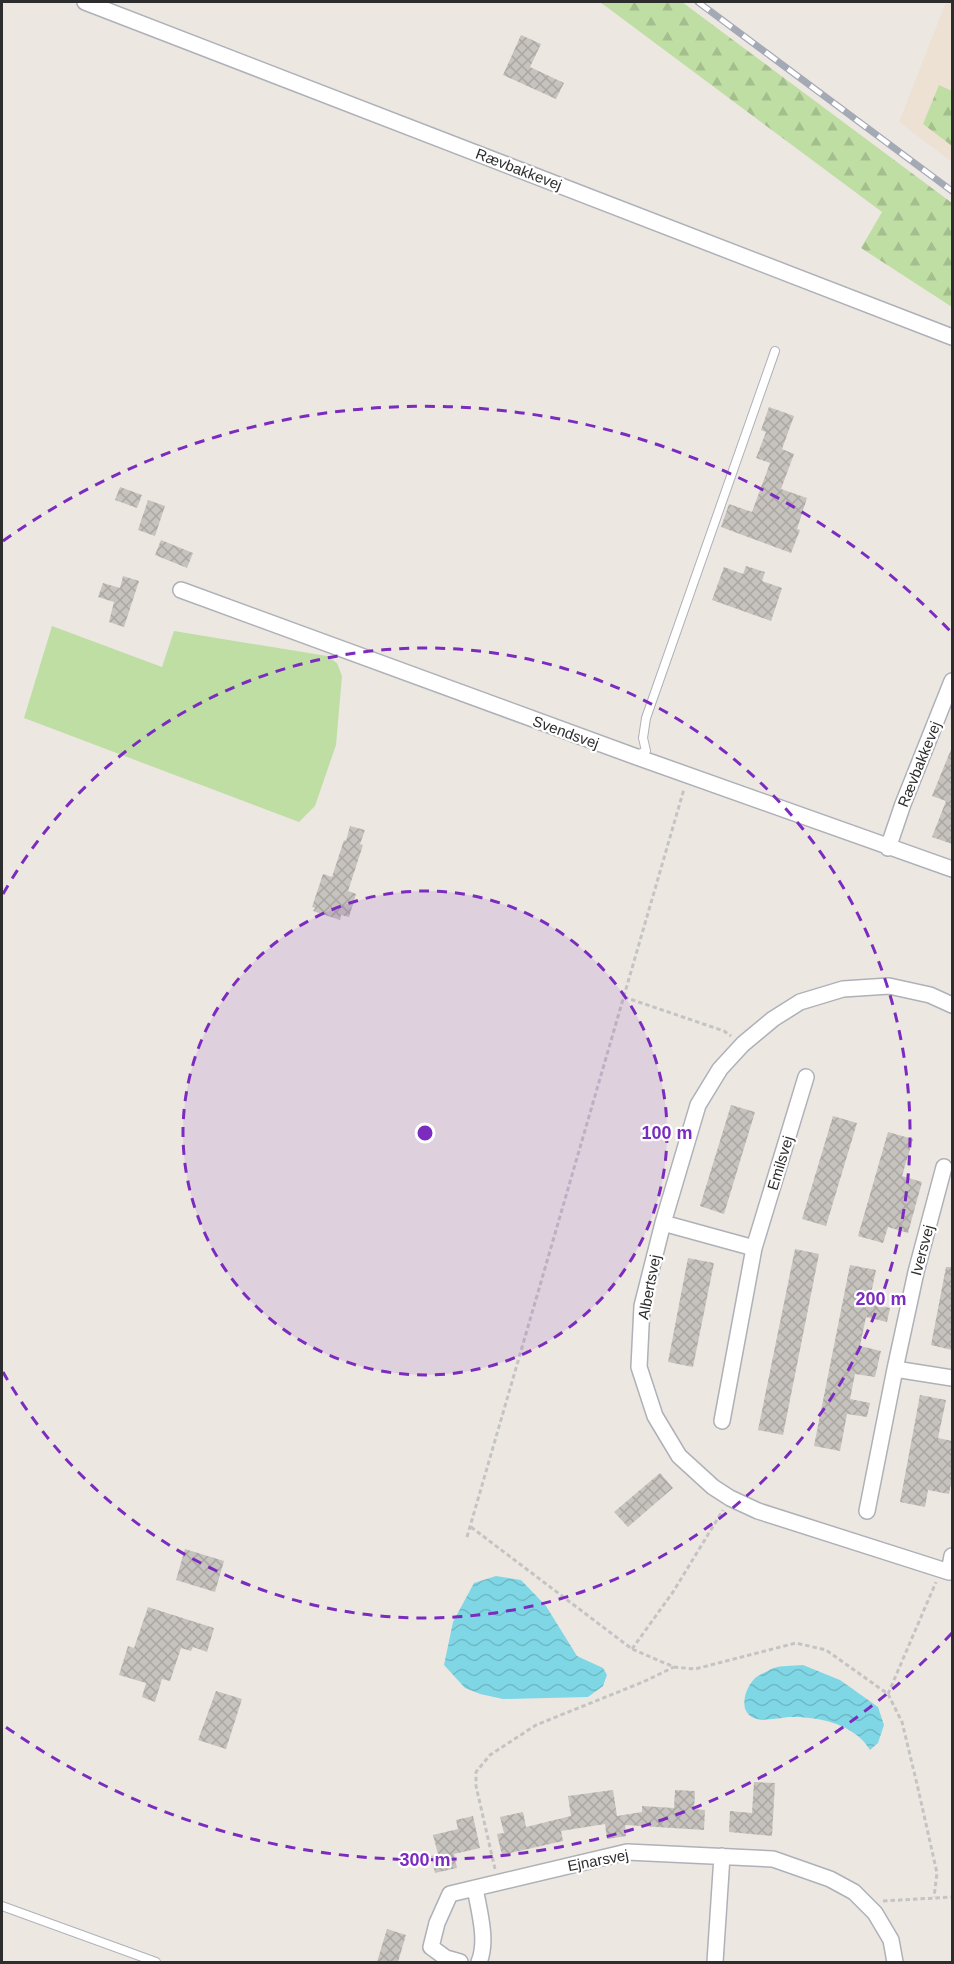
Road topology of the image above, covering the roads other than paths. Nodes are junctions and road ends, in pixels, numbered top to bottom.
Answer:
1 (85, 2) edge
2 (952, 337) edge
3 (775, 351) dead end
4 (181, 590) dead end
5 (952, 681) edge
6 (634, 756) junction
7 (888, 848) junction
8 (952, 869) edge
9 (952, 1005) edge
10 (806, 1077) dead end
11 (945, 1167) dead end
12 (663, 1224) junction
13 (754, 1248) junction
14 (895, 1369) junction
15 (952, 1378) edge
16 (722, 1421) dead end
17 (867, 1511) dead end
18 (952, 1556) edge
19 (722, 1856) junction
20 (475, 1888) junction
21 (2, 1906) edge
22 (156, 1962) edge
23 (460, 1962) edge
24 (479, 1962) edge
25 (715, 1962) edge
26 (895, 1962) edge

1 - 2 street, Rævbakkevej
3 - 6 lane
4 - 6 street, Svendsvej
5 - 7 street, Rævbakkevej
6 - 7 street, Svendsvej
7 - 8 street, Svendsvej
9 - 12 street, Albertsvej
10 - 13 street, Emilsvej
11 - 14 street, Iversvej
12 - 13 street
12 - 18 street, Albertsvej
13 - 16 street, Emilsvej
14 - 15 street
14 - 17 street, Iversvej
19 - 20 street, Ejnarsvej
19 - 25 street
19 - 26 street, Ejnarsvej
20 - 23 street, Ejnarsvej
20 - 24 street
21 - 22 lane

